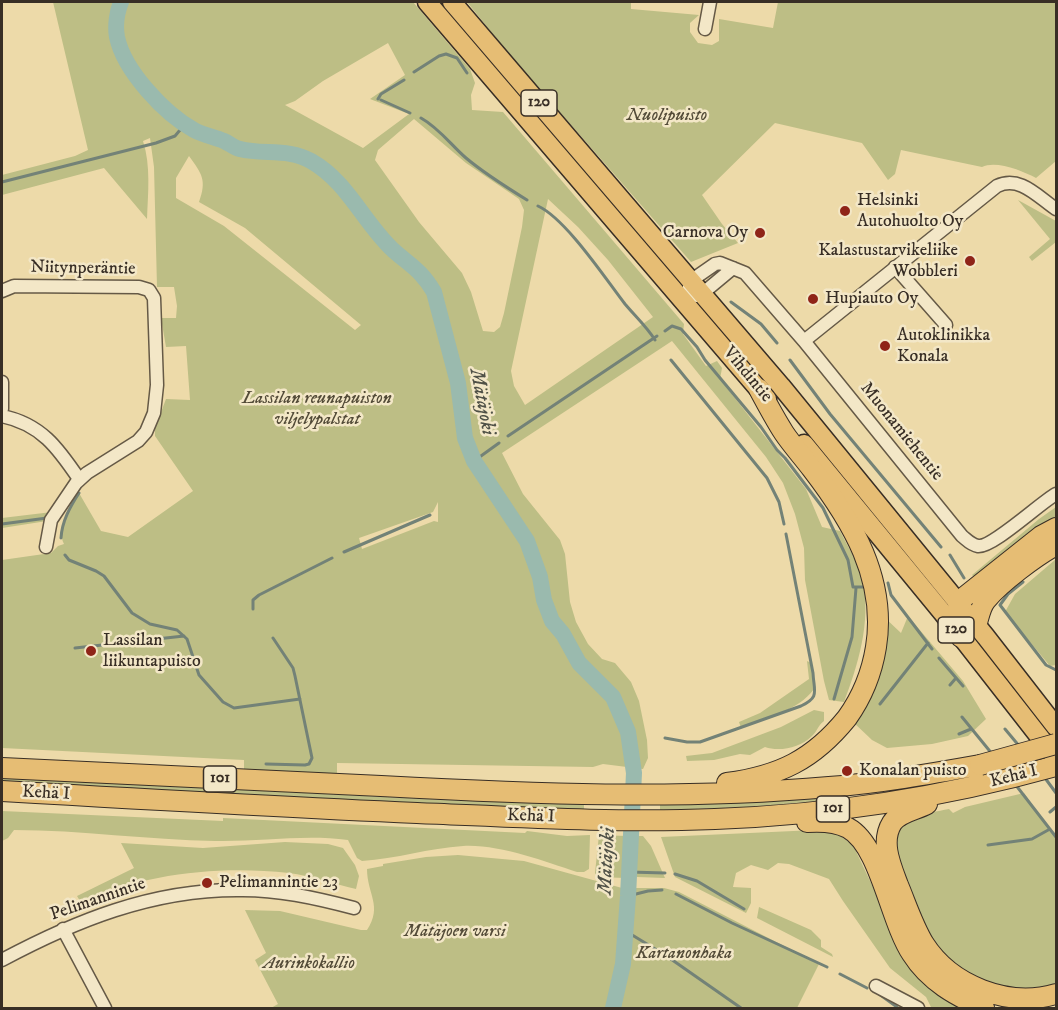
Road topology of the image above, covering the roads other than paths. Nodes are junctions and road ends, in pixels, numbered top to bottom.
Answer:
1 (428, 2) edge
2 (452, 2) edge
3 (710, 2) edge
4 (705, 29) dead end
5 (1056, 208) edge
6 (895, 267) junction
7 (697, 287) junction
8 (2, 291) edge
9 (684, 300) junction
10 (946, 325) dead end
11 (804, 341) junction
12 (2, 382) edge
13 (759, 389) junction
14 (2, 409) edge
15 (2, 416) edge
16 (80, 479) junction
17 (1056, 494) edge
18 (1056, 528) edge
19 (1056, 545) edge
20 (46, 547) dead end
21 (958, 602) junction
22 (969, 631) junction
23 (1056, 728) edge
24 (1056, 744) edge
25 (1056, 758) edge
26 (1056, 766) edge
27 (2, 768) edge
28 (2, 791) edge
29 (949, 792) junction
30 (669, 794) junction
31 (715, 819) junction
32 (354, 908) dead end
33 (63, 929) junction
34 (2, 960) edge
35 (876, 986) dead end
36 (1056, 994) edge
37 (105, 1008) edge
38 (918, 1008) edge
39 (984, 1008) edge

1 - 9 main road, Vihdintie / 120
2 - 7 main road, Vihdintie / 120
3 - 4 street
5 - 6 street
6 - 10 street
6 - 11 street
7 - 9 street
7 - 11 street, Muonamiehentie
7 - 21 main road, Vihdintie / 120
8 - 16 street, Niitynperäntie
9 - 13 main road, Vihdintie / 120
11 - 17 street, Muonamiehentie
12 - 14 street
13 - 22 main road, Vihdintie / 120
13 - 30 highway
15 - 16 street
16 - 20 street, Niitynperäntie
18 - 21 highway
19 - 22 highway
21 - 22 highway
22 - 23 main road, Vihdintie / 120
22 - 25 main road, Vihdintie / 120
24 - 30 highway, Kehä I / 101, bridge
26 - 29 highway, Kehä I / 101
27 - 30 highway, Kehä I / 101
28 - 31 highway, Kehä I / 101
29 - 31 highway, Kehä I / 101
29 - 36 highway
31 - 39 highway
32 - 33 street, Pelimannintie
33 - 34 street, Pelimannintie
33 - 37 street
35 - 38 street

